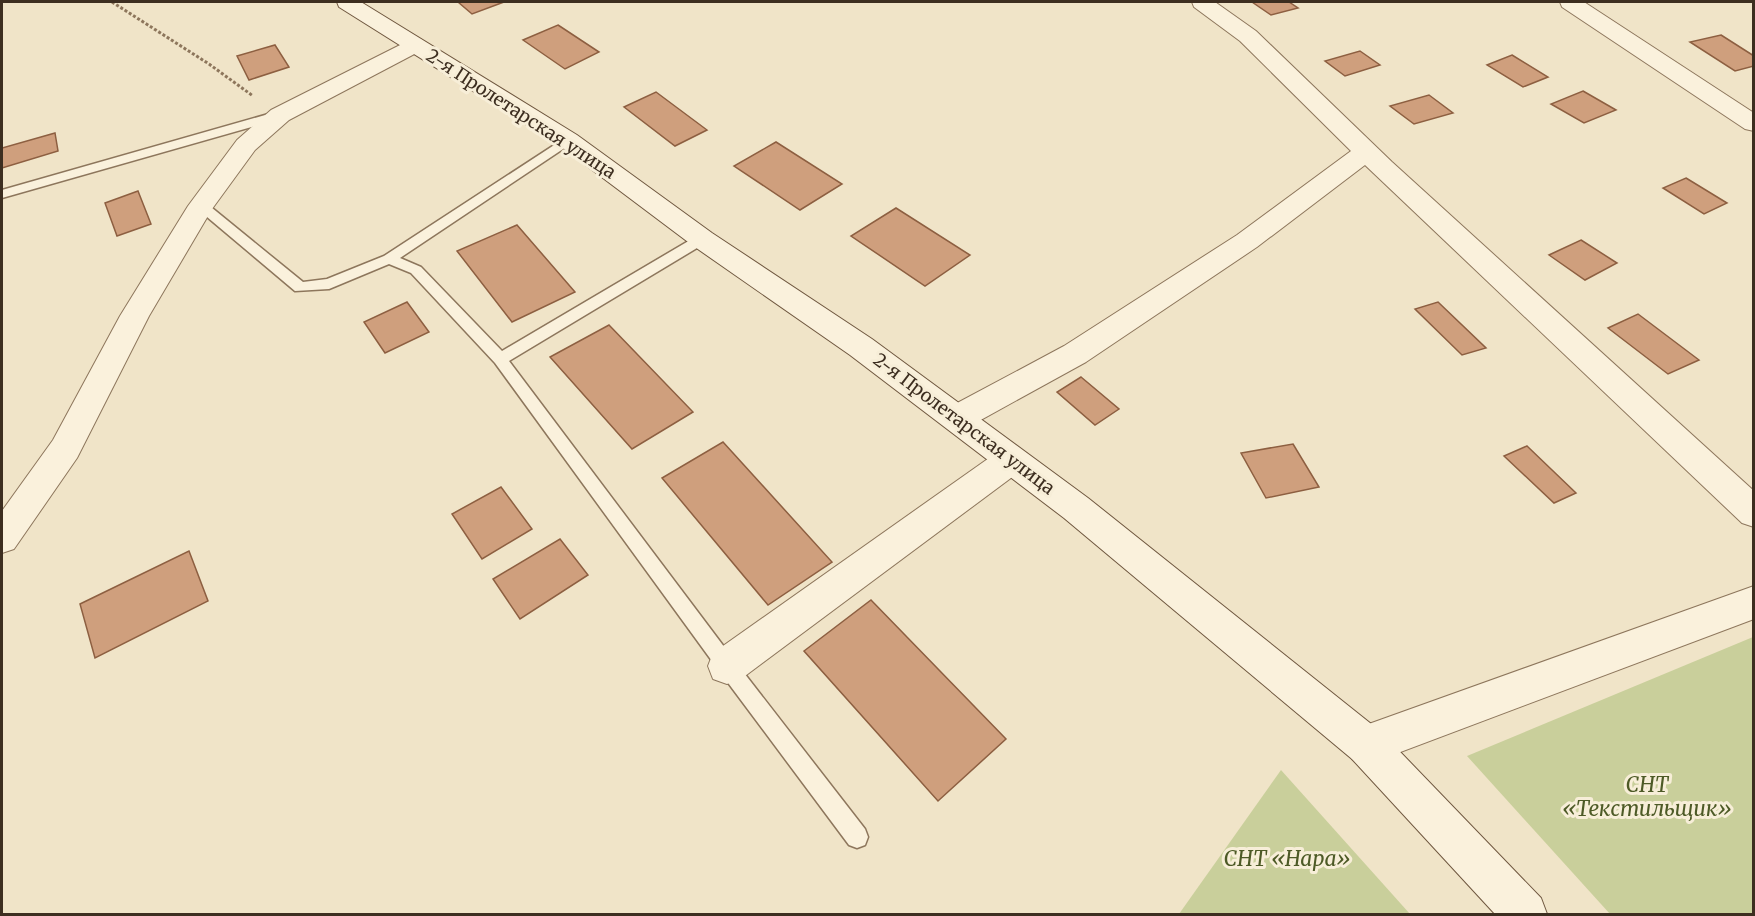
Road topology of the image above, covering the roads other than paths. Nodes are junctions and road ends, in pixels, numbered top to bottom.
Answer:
1 (347, 2) edge
2 (1202, 2) edge
3 (1570, 2) edge
4 (414, 45) junction
5 (280, 115) junction
6 (1754, 124) edge
7 (568, 140) junction
8 (1366, 152) junction
9 (2, 194) edge
10 (201, 206) junction
11 (702, 239) junction
12 (389, 259) junction
13 (500, 359) junction
14 (957, 418) junction
15 (1011, 460) junction
16 (1754, 513) edge
17 (2, 538) edge
18 (1754, 602) edge
19 (726, 666) junction
20 (1366, 745) junction
21 (857, 837) dead end
22 (1526, 915) edge

1 - 4 street, 2-я Пролетарская улица
2 - 8 street
3 - 6 street
4 - 5 street
4 - 7 street, 2-я Пролетарская улица
5 - 9 lane
5 - 10 street
7 - 11 street, 2-я Пролетарская улица
7 - 12 lane
8 - 14 street
8 - 16 street
10 - 12 lane
10 - 17 street
11 - 13 lane
11 - 14 street, 2-я Пролетарская улица
12 - 13 lane
13 - 19 lane
14 - 15 street, 2-я Пролетарская улица
15 - 19 street
15 - 20 street, 2-я Пролетарская улица
18 - 20 street
19 - 21 lane
20 - 22 street, 2-я Пролетарская улица

